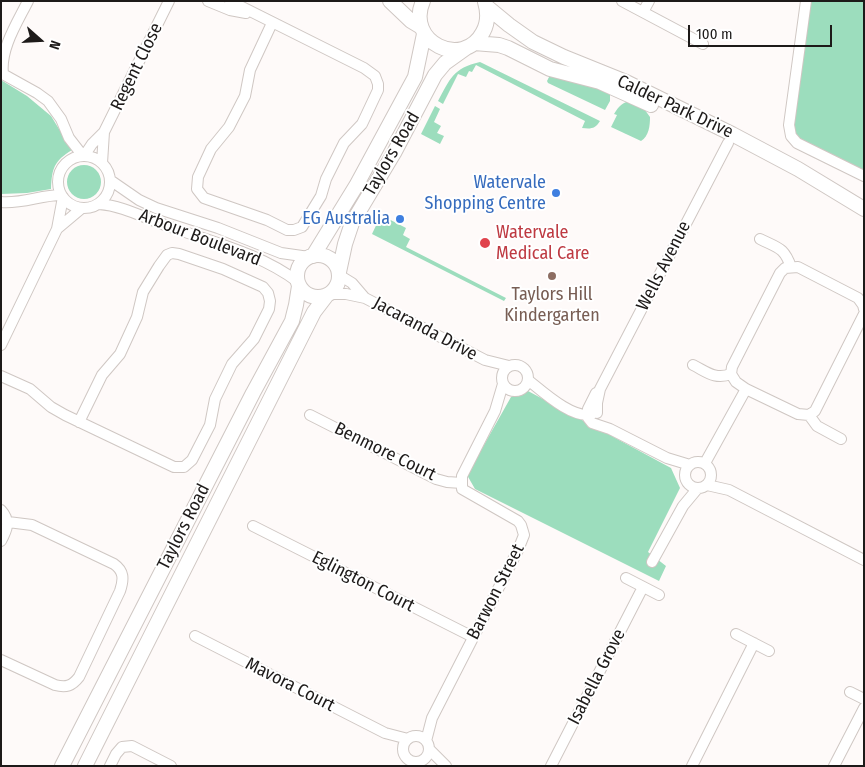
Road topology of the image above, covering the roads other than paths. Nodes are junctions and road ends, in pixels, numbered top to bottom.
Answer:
1 (28, 1) edge
2 (169, 1) edge
3 (208, 1) edge
4 (230, 1) edge
5 (390, 1) edge
6 (423, 1) edge
7 (622, 1) edge
8 (649, 1) edge
9 (806, 1) edge
10 (485, 3) edge
11 (644, 12) junction
12 (254, 14) junction
13 (272, 23) junction
14 (423, 30) junction
15 (703, 44) dead end
16 (470, 46) junction
17 (3, 51) edge
18 (2, 73) edge
19 (623, 87) junction
20 (104, 132) junction
21 (730, 138) junction
22 (84, 156) junction
23 (102, 163) junction
24 (864, 176) edge
25 (110, 180) junction
26 (62, 196) junction
27 (1, 202) edge
28 (99, 204) junction
29 (82, 208) junction
30 (864, 210) edge
31 (58, 229) junction
32 (760, 240) dead end
33 (311, 256) junction
34 (791, 267) junction
35 (339, 274) junction
36 (298, 284) junction
37 (328, 295) junction
38 (365, 298) junction
39 (864, 308) edge
40 (864, 314) edge
41 (1, 345) edge
42 (485, 360) junction
43 (693, 364) dead end
44 (509, 366) junction
45 (731, 374) junction
46 (1, 376) edge
47 (528, 380) junction
48 (509, 385) junction
49 (746, 388) junction
50 (544, 395) junction
51 (591, 413) junction
52 (310, 415) dead end
53 (809, 415) junction
54 (79, 422) junction
55 (841, 439) dead end
56 (667, 458) junction
57 (705, 463) junction
58 (690, 465) junction
59 (712, 475) junction
60 (687, 479) junction
61 (462, 483) junction
62 (702, 486) junction
63 (729, 490) junction
64 (683, 506) junction
65 (1, 510) edge
66 (8, 522) junction
67 (253, 526) dead end
68 (1, 541) edge
69 (864, 547) edge
70 (861, 559) edge
71 (652, 562) dead end
72 (626, 578) dead end
73 (643, 587) junction
74 (659, 595) dead end
75 (736, 634) dead end
76 (195, 636) dead end
77 (473, 637) junction
78 (754, 643) junction
79 (769, 651) dead end
80 (1, 660) edge
81 (850, 692) dead end
82 (864, 699) edge
83 (864, 708) edge
84 (432, 718) junction
85 (428, 745) junction
86 (407, 749) edge
87 (417, 763) edge
88 (62, 766) edge
89 (85, 766) edge
90 (110, 766) edge
91 (171, 766) edge
92 (436, 766) edge
93 (446, 766) edge
94 (551, 766) edge
95 (692, 766) edge
96 (834, 766) edge

1 - 17 street
2 - 20 street, Regent Close
3 - 12 street
4 - 12 street
5 - 14 main road, Calder Park Drive
6 - 14 main road, Taylors Road
7 - 11 street
8 - 11 street
9 - 24 street
10 - 16 main road
10 - 19 main road, Calder Park Drive
11 - 15 street
12 - 13 street
13 - 13 street
14 - 16 main road, Calder Park Drive
14 - 33 main road, Taylors Road
16 - 19 main road, Calder Park Drive
16 - 35 main road, Taylors Road
17 - 18 street
18 - 22 street
19 - 21 main road, Calder Park Drive
20 - 22 street, Regent Close
20 - 23 street, Regent Close
21 - 30 main road, Calder Park Drive
21 - 51 street, Wells Avenue
22 - 23 street
22 - 26 street
23 - 25 street
25 - 28 street
25 - 33 street, Arbour Boulevard
26 - 27 street
26 - 29 street
26 - 31 street
28 - 29 street
28 - 36 street, Arbour Boulevard
29 - 31 street
31 - 41 street
32 - 34 street
33 - 35 main road
33 - 36 main road
34 - 39 street
34 - 45 street
35 - 37 main road
35 - 38 street, Jacaranda Drive
36 - 37 main road
36 - 88 main road, Taylors Road
37 - 38 street, Jacaranda Drive
37 - 89 main road, Taylors Road
38 - 42 street, Jacaranda Drive
40 - 53 street
42 - 44 street, Jacaranda Drive
42 - 48 street, Jacaranda Drive
43 - 45 street
44 - 47 street
44 - 48 street
45 - 49 street
46 - 54 street
47 - 48 street
47 - 50 street
48 - 50 street
48 - 61 street
49 - 53 street
49 - 57 street
50 - 51 street
51 - 56 street
52 - 61 street, Benmore Court
53 - 55 street
54 - 54 street
56 - 58 street
56 - 60 street
57 - 58 street
57 - 59 street
58 - 60 street
59 - 62 street
59 - 63 street
60 - 62 street
60 - 64 street
61 - 77 street, Barwon Street
62 - 63 street
62 - 64 street
63 - 70 street
64 - 71 street
65 - 66 street
66 - 68 street
66 - 80 street
67 - 77 street, Eglington Court
69 - 70 street
72 - 73 street
73 - 74 street
73 - 94 street, Isabella Grove
75 - 78 street
76 - 86 street, Mavora Court
77 - 84 street, Barwon Street
78 - 79 street
78 - 95 street
81 - 82 street
83 - 96 street
84 - 85 street, Barwon Street
84 - 86 street, Barwon Street
85 - 86 street
85 - 87 street
85 - 93 street
86 - 87 street
87 - 92 street
90 - 91 street

